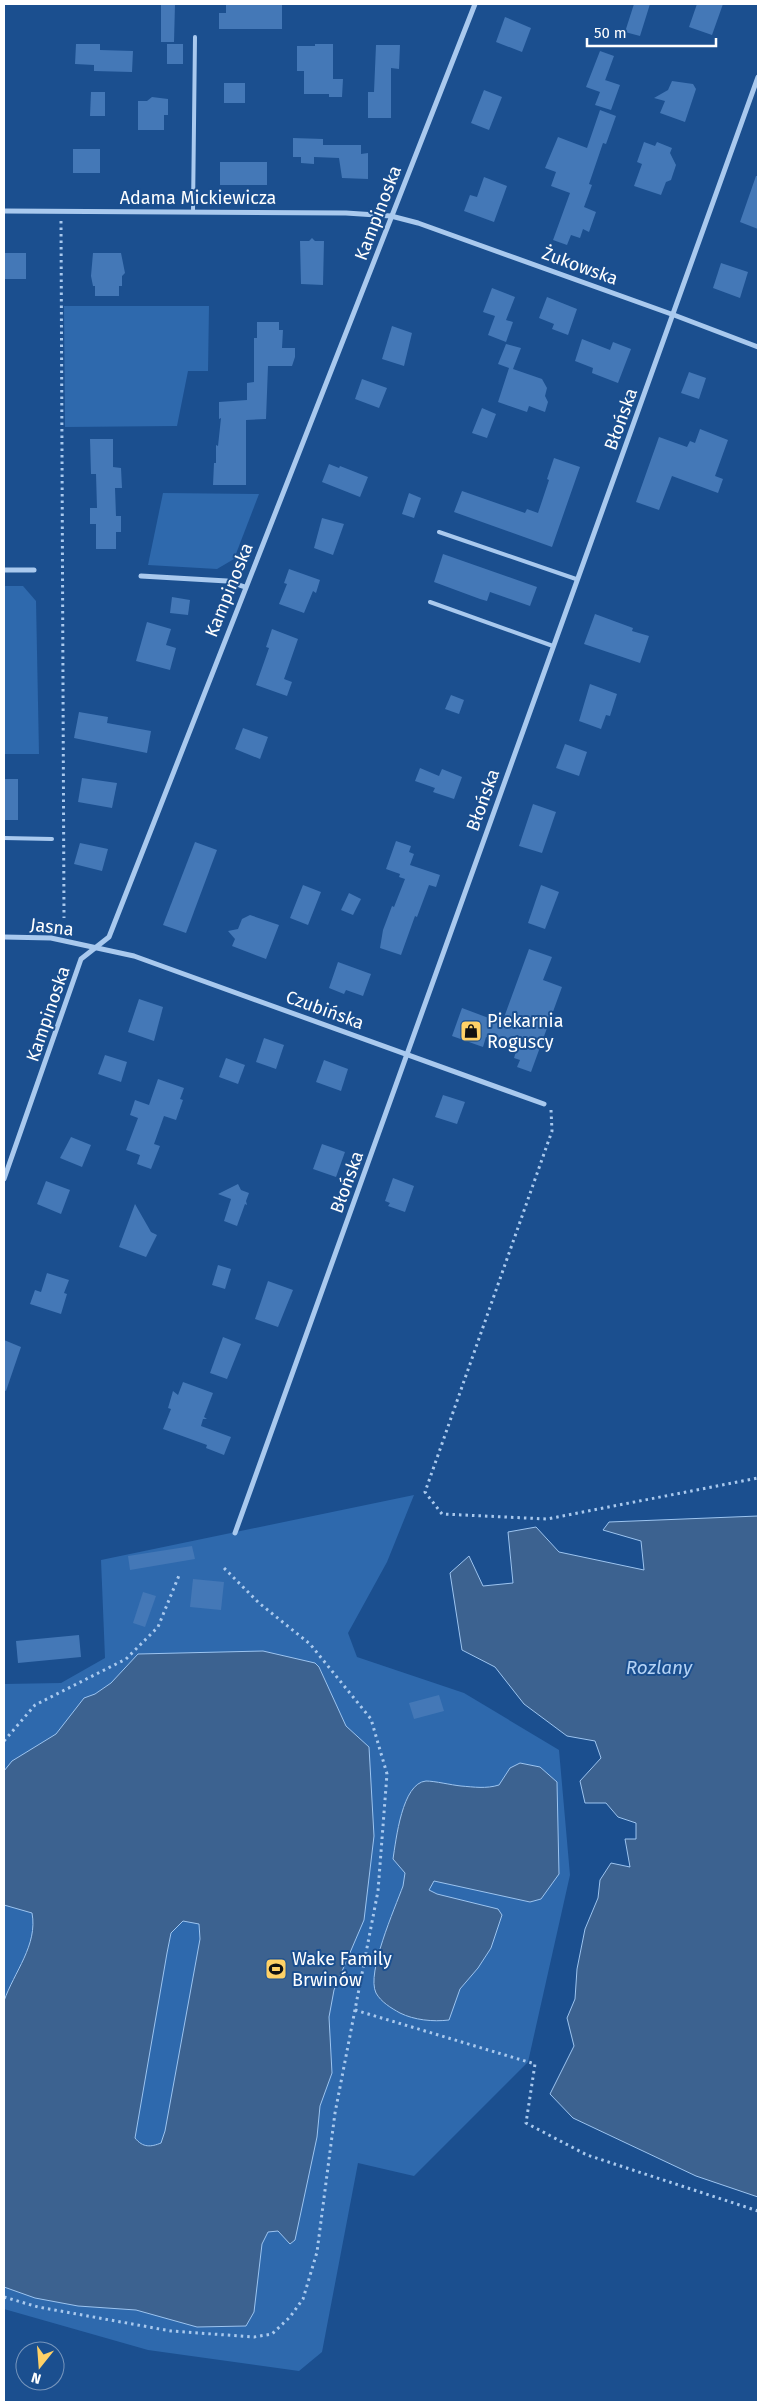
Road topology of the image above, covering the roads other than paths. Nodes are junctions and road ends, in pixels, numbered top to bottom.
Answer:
1 (475, 4) edge
2 (195, 37) dead end
3 (758, 77) edge
4 (4, 211) edge
5 (193, 211) junction
6 (391, 216) junction
7 (674, 314) junction
8 (758, 347) edge
9 (439, 532) dead end
10 (4, 570) edge
11 (34, 570) dead end
12 (141, 576) dead end
13 (576, 580) junction
14 (245, 587) junction
15 (430, 602) dead end
16 (553, 646) junction
17 (4, 838) edge
18 (52, 839) dead end
19 (4, 937) edge
20 (96, 947) junction
21 (408, 1054) junction
22 (544, 1104) road end
23 (4, 1179) edge
24 (235, 1533) dead end

1 - 6 street, Kampinoska
2 - 5 lane
3 - 7 street, Błońska
4 - 5 street, Adama Mickiewicza
5 - 6 street, Adama Mickiewicza
6 - 7 street, Żukowska
6 - 14 street, Kampinoska
7 - 8 street, Żukowska
7 - 13 street, Błońska
9 - 13 lane
10 - 11 street
12 - 14 street
13 - 16 street, Błońska
14 - 20 street, Kampinoska
15 - 16 lane
16 - 21 street, Błońska
17 - 18 lane
19 - 20 street, Jasna
20 - 21 street, Czubińska
20 - 23 street, Kampinoska
21 - 22 street, Czubińska
21 - 24 street, Błońska

